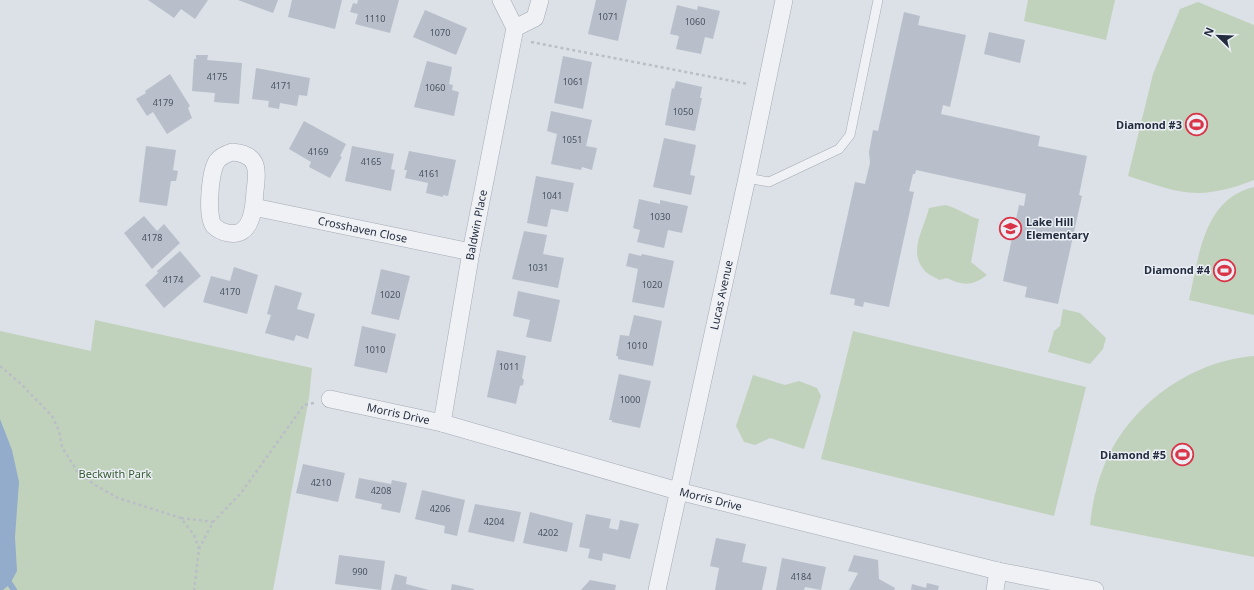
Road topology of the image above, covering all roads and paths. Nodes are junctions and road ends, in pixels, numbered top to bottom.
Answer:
1 (501, 0) edge
2 (540, 0) edge
3 (784, 0) edge
4 (878, 0) edge
5 (514, 34) junction
6 (766, 87) junction
7 (747, 178) junction
8 (254, 207) junction
9 (471, 252) junction
10 (0, 366) edge
11 (330, 399) joint
12 (442, 423) junction
13 (678, 491) junction
14 (181, 518) junction
15 (213, 522) junction
16 (199, 549) junction
17 (998, 571) junction
18 (194, 590) edge
19 (657, 590) edge
20 (995, 590) edge
21 (1095, 590) edge

1 - 5 street
2 - 5 street
3 - 6 street, Lucas Avenue
4 - 7 lane
5 - 6 path
5 - 9 street, Baldwin Place
6 - 7 street, Lucas Avenue
7 - 13 street, Lucas Avenue
8 - 8 street
8 - 9 street, Crosshaven Close
9 - 12 street, Baldwin Place
10 - 14 path
11 - 12 street, Morris Drive
11 - 15 path
12 - 13 street, Morris Drive
13 - 17 street, Morris Drive
13 - 19 street, Lucas Avenue
14 - 15 path
14 - 16 path
15 - 16 path
16 - 18 path
17 - 20 street
17 - 21 street, Morris Drive

